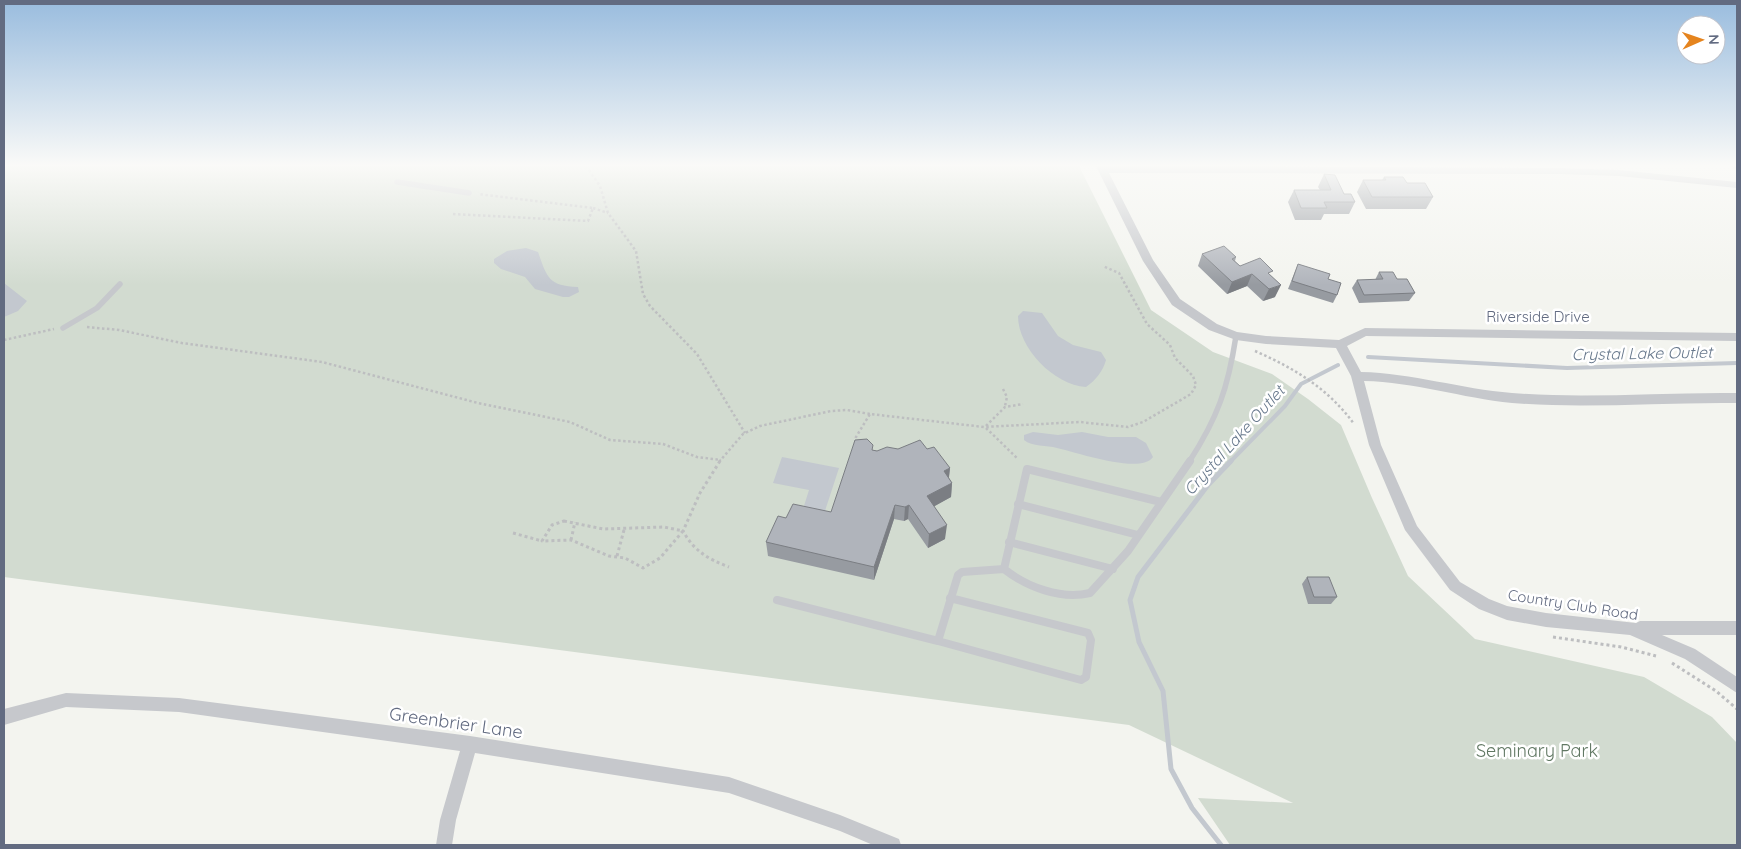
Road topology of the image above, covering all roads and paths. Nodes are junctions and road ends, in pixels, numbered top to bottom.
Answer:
1 (573, 206) edge
2 (606, 206) edge
3 (1120, 206) edge
4 (593, 208) junction
5 (608, 213) junction
6 (453, 214) dead end
7 (1103, 266) dead end
8 (120, 284) dead end
9 (63, 328) junction
10 (1236, 336) junction
11 (1737, 337) edge
12 (4, 340) edge
13 (1340, 344) junction
14 (1300, 374) dead end
15 (1357, 376) junction
16 (1003, 389) dead end
17 (1737, 398) edge
18 (1023, 404) dead end
19 (1005, 406) junction
20 (870, 414) junction
21 (984, 427) junction
22 (1359, 431) dead end
23 (745, 433) junction
24 (854, 447) edge
25 (721, 460) junction
26 (1018, 460) dead end
27 (1161, 502) junction
28 (1018, 504) junction
29 (575, 522) junction
30 (624, 530) junction
31 (683, 531) junction
32 (513, 533) dead end
33 (1138, 535) junction
34 (571, 540) junction
35 (542, 541) junction
36 (1009, 542) junction
37 (617, 556) junction
38 (729, 567) dead end
39 (1113, 568) junction
40 (1004, 569) junction
41 (950, 598) junction
42 (777, 600) dead end
43 (1631, 628) junction
44 (1737, 628) edge
45 (1545, 636) dead end
46 (938, 640) junction
47 (1657, 656) dead end
48 (1666, 659) dead end
49 (1737, 686) edge
50 (1737, 708) edge
51 (4, 717) edge
52 (470, 744) junction
53 (444, 845) edge
54 (893, 845) edge

1 - 4 path
2 - 5 path
3 - 10 street
4 - 5 path
4 - 6 path
5 - 23 path
7 - 21 path
8 - 9 lane
9 - 12 path
9 - 25 path
10 - 13 street
10 - 27 lane
11 - 13 street, Riverside Drive
13 - 15 street, Country Club Road
14 - 22 path
15 - 17 street
15 - 43 street, Country Club Road
16 - 19 path
18 - 19 path
19 - 21 path
20 - 21 path
20 - 23 path
20 - 24 path
21 - 26 path
23 - 25 path
25 - 31 path
27 - 28 lane
27 - 33 lane
28 - 33 lane
28 - 36 lane
29 - 30 path
29 - 34 path
29 - 35 path
30 - 31 path
30 - 37 path
31 - 37 path
31 - 38 path
32 - 35 path
33 - 39 lane
34 - 35 path
34 - 37 path
36 - 39 lane
36 - 40 lane
39 - 40 lane
40 - 41 lane
41 - 46 lane
41 - 46 lane
42 - 46 lane
43 - 44 street
43 - 49 street, Country Club Road
45 - 47 path
48 - 50 path
51 - 52 street, Greenbrier Lane
52 - 53 street
52 - 54 street, Greenbrier Lane

